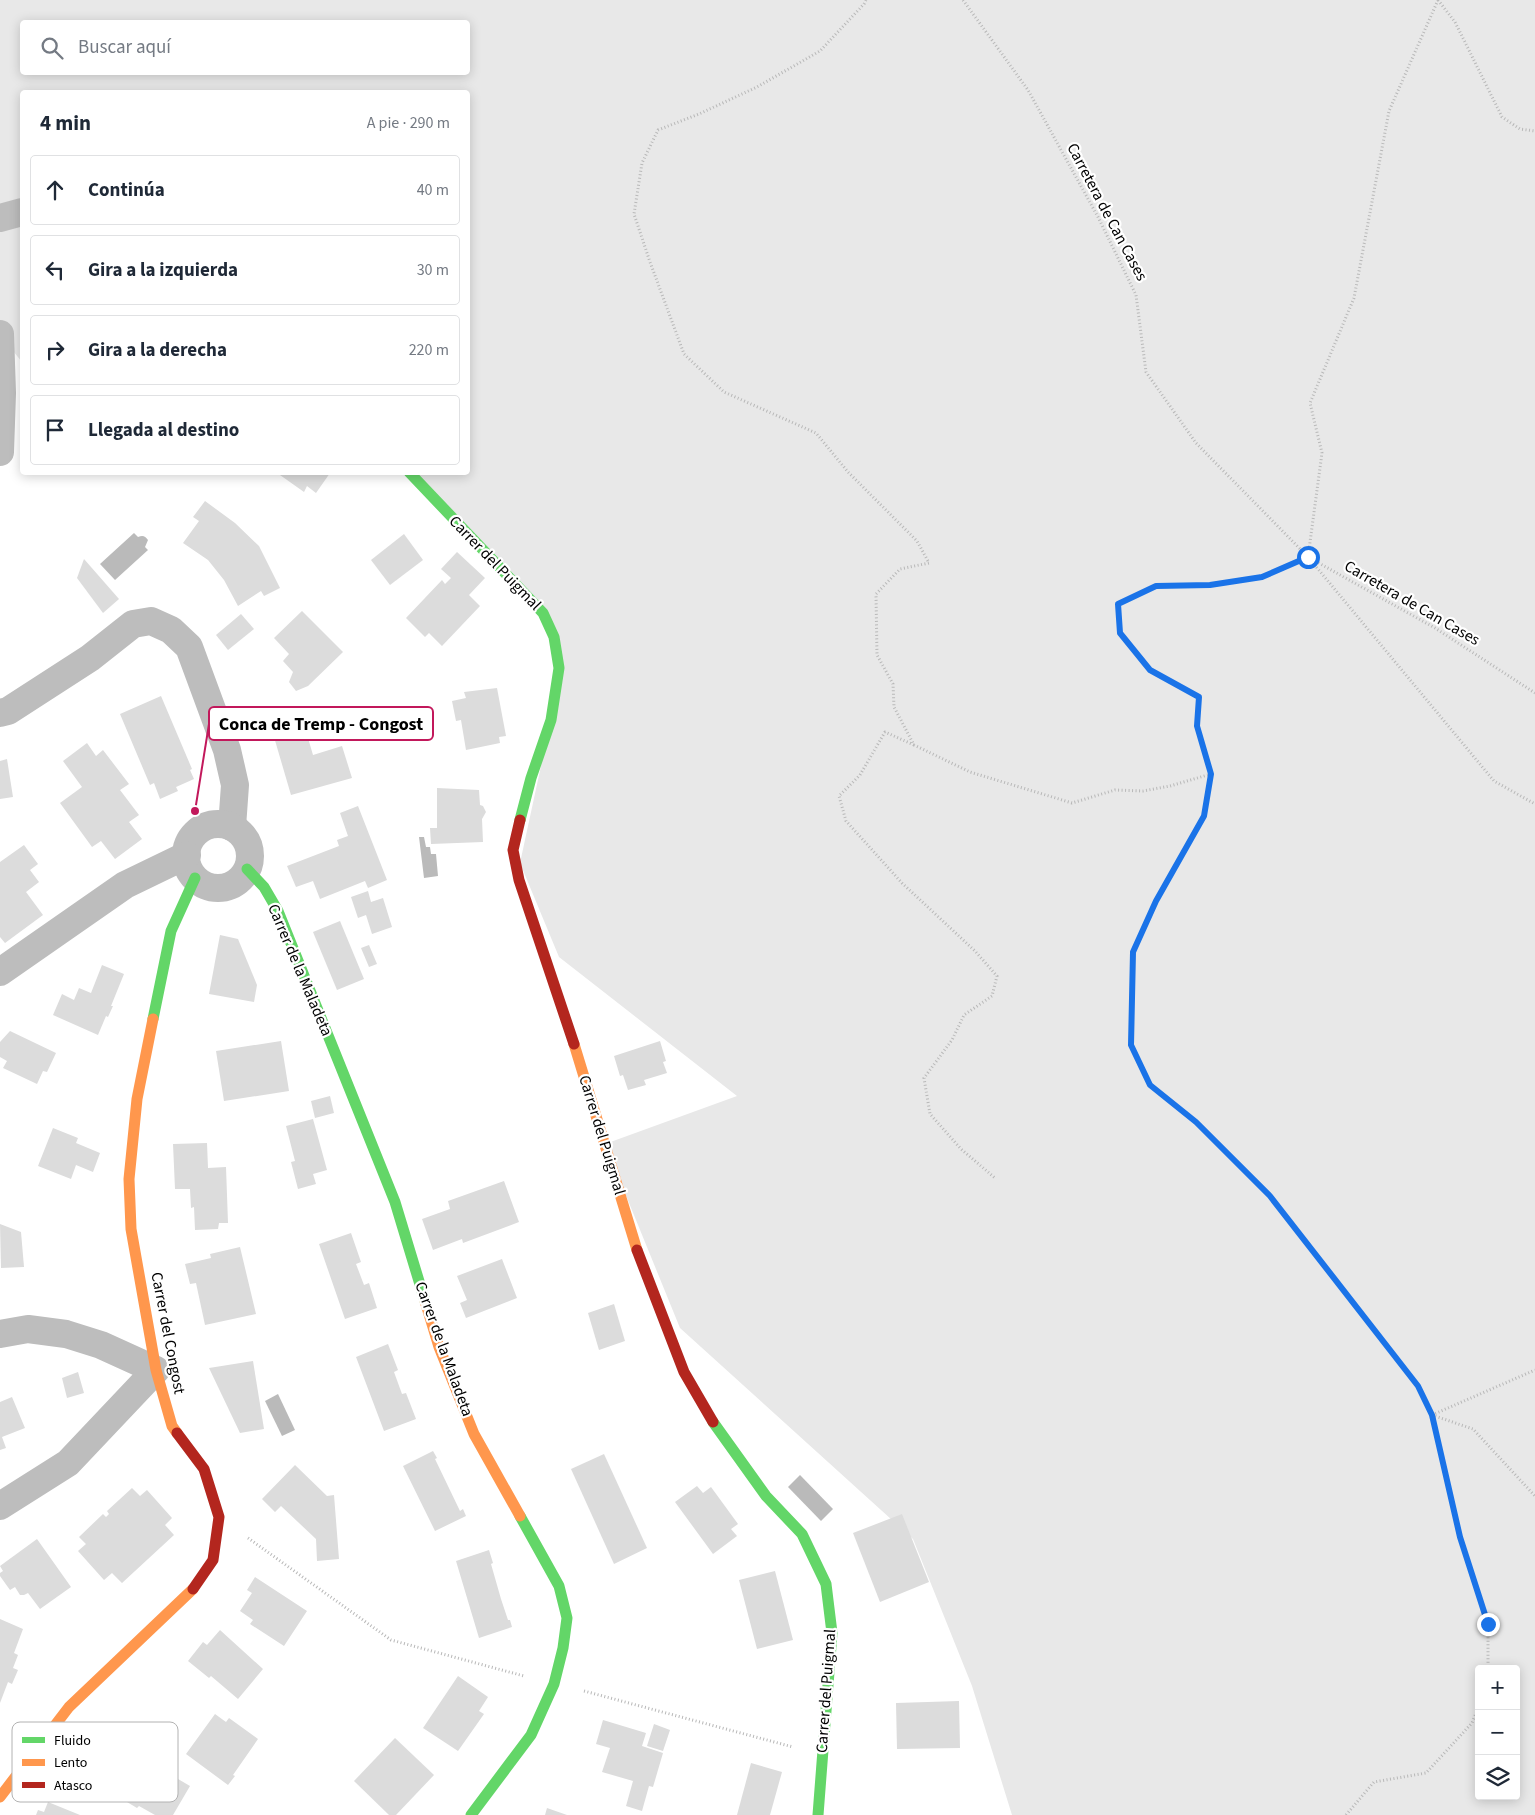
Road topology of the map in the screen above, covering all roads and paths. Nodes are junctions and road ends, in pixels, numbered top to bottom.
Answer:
1 (866, 0) edge
2 (963, 0) edge
3 (1437, 0) edge
4 (1535, 131) edge
5 (20, 213) edge
6 (0, 218) edge
7 (0, 334) edge
8 (0, 452) edge
9 (412, 475) edge
10 (1308, 557) junction
11 (1535, 693) edge
12 (0, 714) edge
13 (914, 745) junction
14 (1211, 774) junction
15 (1535, 804) edge
16 (232, 827) junction
17 (191, 867) junction
18 (247, 869) junction
19 (0, 972) edge
20 (995, 1178) dead end
21 (0, 1334) edge
22 (156, 1370) junction
23 (1535, 1370) edge
24 (1432, 1415) junction
25 (1535, 1496) edge
26 (0, 1506) edge
27 (219, 1518) junction
28 (1488, 1665) edge
29 (554, 1684) junction
30 (1477, 1710) edge
31 (58, 1722) edge
32 (822, 1755) junction
33 (12, 1781) edge
34 (0, 1797) edge
35 (471, 1815) edge
36 (818, 1815) edge
37 (1346, 1815) edge

1 - 13 path
2 - 10 path, Carretera de Can Cases
3 - 4 path
3 - 10 path
5 - 6 street
7 - 8 street
9 - 32 street, Carrer del Puigmal
10 - 11 path, Carretera de Can Cases
10 - 14 path
10 - 15 path
12 - 16 street
13 - 14 path
13 - 20 path
14 - 24 path
16 - 17 street
16 - 18 street
17 - 18 street
17 - 19 street
17 - 22 street, Carrer del Congost
18 - 29 street, Carrer de la Maladeta
21 - 22 street
22 - 26 street
22 - 27 street, Carrer del Congost
23 - 24 path
24 - 25 path
24 - 28 path
27 - 29 path
27 - 31 street, Carrer del Congost
29 - 32 path
29 - 35 street, Carrer de la Maladeta
30 - 37 path
32 - 36 street, Carrer del Puigmal
33 - 34 street, Carrer del Congost

